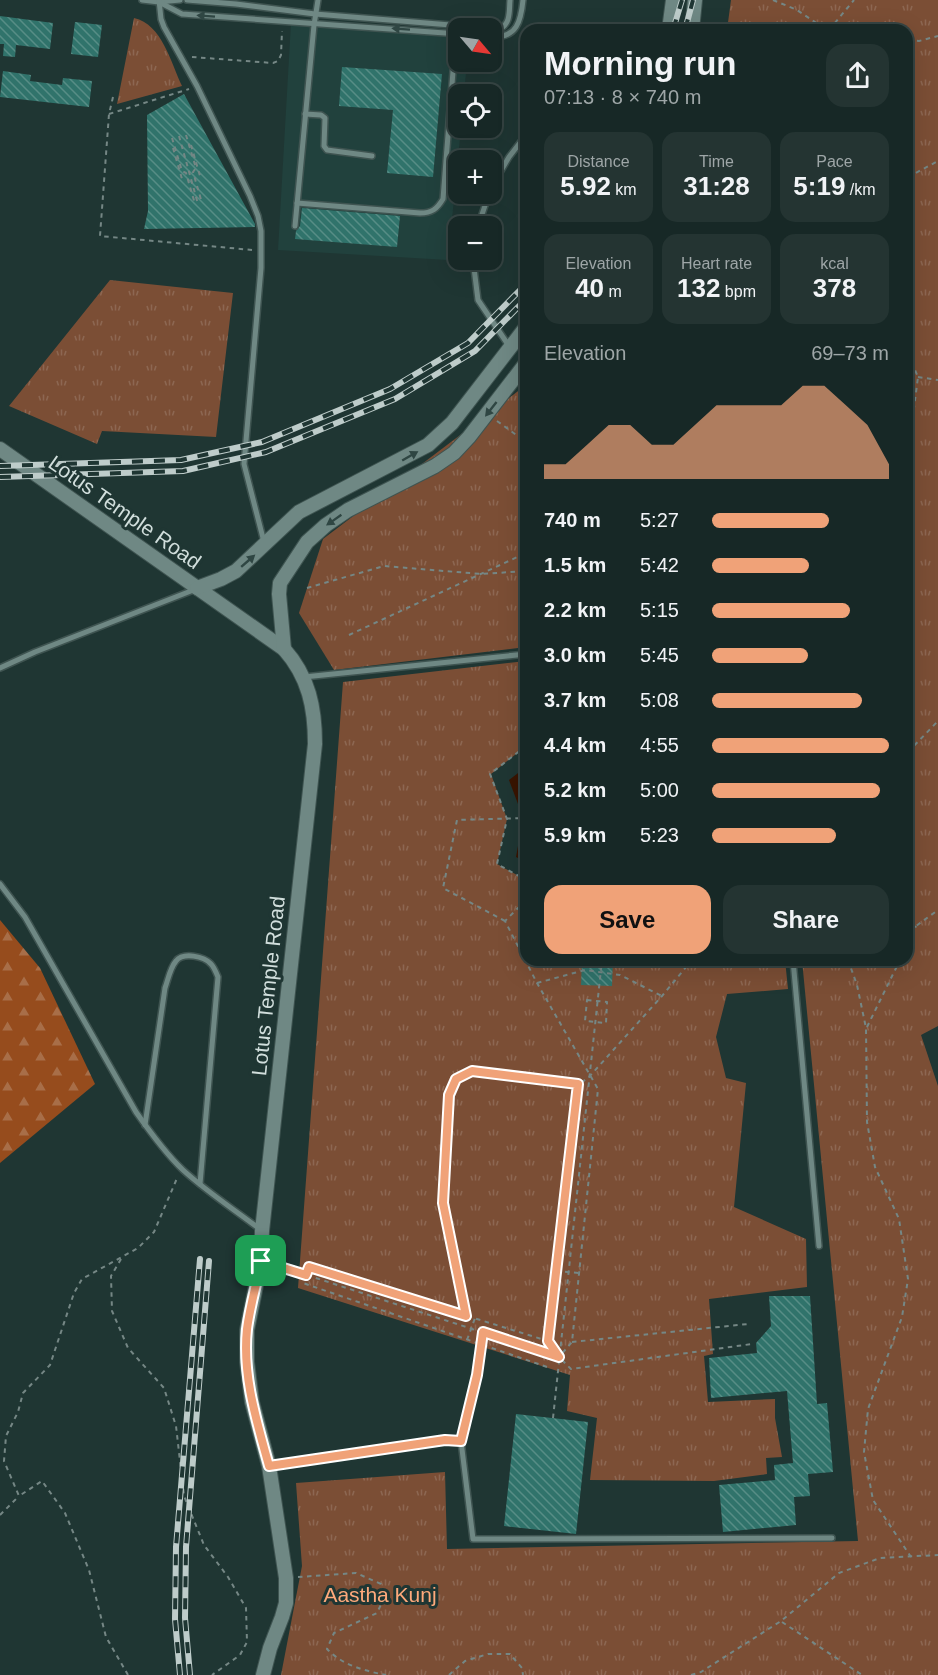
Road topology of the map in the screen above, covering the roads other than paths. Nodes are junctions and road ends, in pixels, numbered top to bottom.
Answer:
1 (142, 0) edge
2 (180, 0) edge
3 (187, 0) edge
4 (318, 0) edge
5 (510, 0) edge
6 (523, 0) edge
7 (673, 0) edge
8 (695, 0) edge
9 (159, 1) edge
10 (315, 14) junction
11 (314, 23) junction
12 (670, 24) edge
13 (693, 24) edge
14 (448, 32) edge
15 (502, 35) edge
16 (454, 72) edge
17 (305, 114) junction
18 (520, 143) edge
19 (372, 156) dead end
20 (502, 169) edge
21 (297, 203) junction
22 (295, 226) dead end
23 (474, 270) edge
24 (520, 335) edge
25 (510, 348) junction
26 (520, 371) edge
27 (0, 448) edge
28 (265, 545) junction
29 (197, 588) junction
30 (284, 649) junction
31 (520, 655) edge
32 (0, 668) edge
33 (303, 677) junction
34 (0, 884) edge
35 (794, 966) edge
36 (145, 1125) junction
37 (200, 1184) junction
38 (262, 1231) junction
39 (819, 1246) dead end
40 (269, 1466) junction
41 (832, 1538) dead end
42 (263, 1675) edge

1 - 9 lane
2 - 9 lane
3 - 10 lane
4 - 10 lane
5 - 10 lane
6 - 15 lane
7 - 12 street
8 - 13 street
11 -> 9 lane
9 - 28 lane
10 - 11 lane
14 -> 11 lane
11 - 17 lane
16 - 21 lane
17 - 19 lane
17 - 21 lane
18 - 20 lane
21 - 22 lane
23 - 25 lane
24 - 25 street
28 -> 25 street
26 -> 30 street
27 - 29 street, Lotus Temple Road
29 -> 28 street
29 - 30 street, Lotus Temple Road
29 - 32 lane
30 - 33 street, Lotus Temple Road
31 - 33 lane
33 - 38 street, Lotus Temple Road
34 - 36 lane
35 - 39 lane
36 - 37 lane
36 - 37 lane
37 - 38 lane
38 - 40 street, Lotus Temple Road
40 - 41 lane
40 - 42 street, Lotus Temple Road

